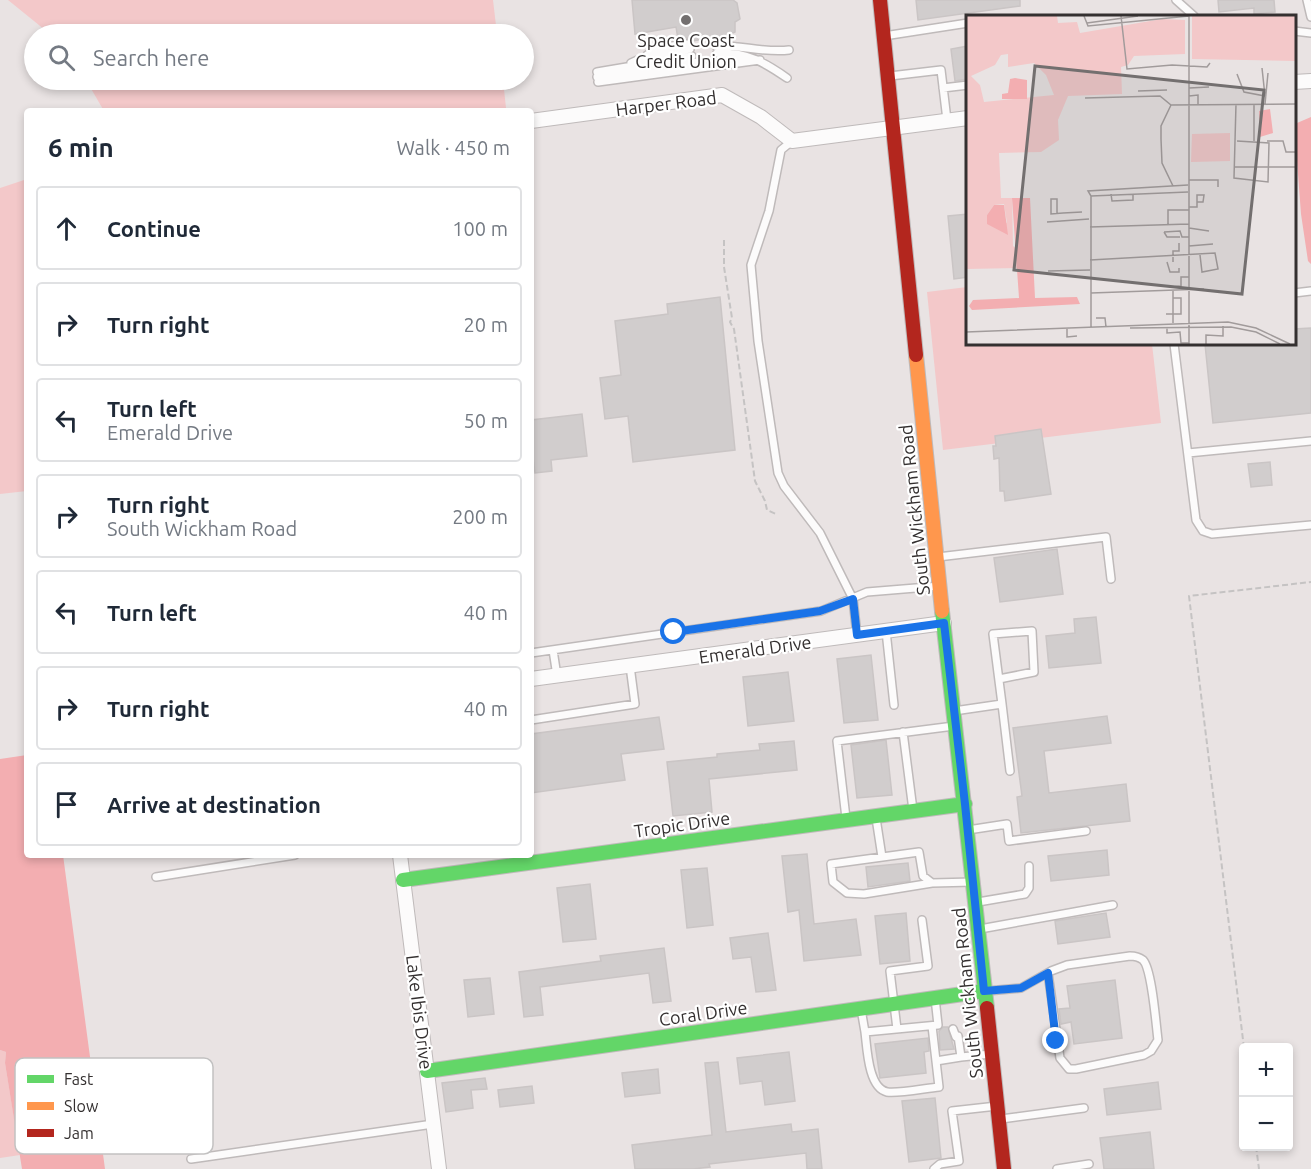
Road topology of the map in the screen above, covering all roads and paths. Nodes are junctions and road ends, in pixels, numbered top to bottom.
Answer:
1 (880, 0) edge
2 (1176, 0) edge
3 (1307, 0) edge
4 (1193, 15) edge
5 (1311, 17) edge
6 (966, 23) edge
7 (1296, 31) edge
8 (1311, 33) edge
9 (884, 36) junction
10 (789, 50) dead end
11 (691, 53) junction
12 (760, 60) junction
13 (618, 68) junction
14 (888, 76) junction
15 (597, 77) junction
16 (788, 78) dead end
17 (1311, 81) edge
18 (1296, 82) edge
19 (966, 85) edge
20 (943, 88) junction
21 (966, 118) edge
22 (947, 120) junction
23 (534, 121) edge
24 (894, 128) junction
25 (792, 141) junction
26 (724, 240) dead end
27 (1311, 291) edge
28 (1296, 293) edge
29 (1174, 345) edge
30 (1311, 441) edge
31 (1188, 453) junction
32 (776, 514) dead end
33 (1311, 525) edge
34 (936, 558) junction
35 (1111, 579) dead end
36 (1311, 582) edge
37 (939, 586) junction
38 (853, 599) junction
39 (944, 623) junction
40 (886, 631) junction
41 (857, 635) junction
42 (553, 650) junction
43 (534, 653) edge
44 (630, 666) junction
45 (557, 676) junction
46 (534, 679) edge
47 (999, 679) junction
48 (1002, 704) junction
49 (894, 705) dead end
50 (954, 711) junction
51 (534, 720) edge
52 (956, 725) junction
53 (903, 732) junction
54 (1010, 771) dead end
55 (965, 804) junction
56 (914, 811) junction
57 (876, 816) junction
58 (847, 820) junction
59 (968, 830) junction
60 (1086, 831) dead end
61 (882, 857) junction
62 (400, 858) edge
63 (247, 859) edge
64 (1029, 866) dead end
65 (156, 877) dead end
66 (403, 880) junction
67 (973, 882) junction
68 (932, 883) junction
69 (975, 902) junction
70 (1113, 905) dead end
71 (922, 920) dead end
72 (978, 929) junction
73 (1048, 973) junction
74 (984, 991) junction
75 (935, 998) junction
76 (894, 1004) junction
77 (861, 1009) junction
78 (932, 1026) junction
79 (897, 1029) junction
80 (865, 1032) junction
81 (937, 1037) junction
82 (1244, 1043) edge
83 (955, 1046) dead end
84 (941, 1048) dead end
85 (991, 1054) junction
86 (961, 1058) junction
87 (936, 1061) junction
88 (427, 1071) junction
89 (1084, 1108) dead end
90 (997, 1113) junction
91 (433, 1124) junction
92 (1257, 1151) edge
93 (191, 1159) dead end
94 (1089, 1164) dead end
95 (439, 1169) edge
96 (934, 1169) edge
97 (1004, 1169) edge
98 (1057, 1169) edge
99 (1259, 1169) edge

1 - 9 main road, South Wickham Road
2 - 4 lane
3 - 5 lane
6 - 9 lane
7 - 8 lane
9 - 14 main road, South Wickham Road
10 - 12 lane
11 - 13 lane
11 - 13 lane
11 - 15 lane
12 - 15 lane
12 - 16 lane
13 - 15 lane
14 - 20 lane
14 - 24 main road, South Wickham Road
17 - 18 street
19 - 20 lane
20 - 22 lane
21 - 22 street
22 - 24 street
23 - 25 street, Harper Road
24 - 25 street
24 - 34 main road, South Wickham Road
25 - 38 lane
26 - 32 path
27 - 28 lane
29 - 31 lane
30 - 31 lane
31 - 33 lane
34 - 35 lane
34 - 37 main road, South Wickham Road
36 - 82 path
37 - 38 lane
37 - 39 main road, South Wickham Road
38 - 41 lane
38 - 42 lane
39 - 40 street, Emerald Drive
39 - 50 main road, South Wickham Road
40 - 41 street, Emerald Drive
40 - 49 lane
41 - 44 street, Emerald Drive
42 - 43 lane
42 - 45 lane
44 - 45 street, Emerald Drive
44 - 51 lane
45 - 46 street, Emerald Drive
47 - 47 lane
47 - 48 lane
48 - 50 lane
48 - 54 lane
50 - 52 main road, South Wickham Road
52 - 53 lane
52 - 55 main road, South Wickham Road
53 - 56 lane
53 - 58 lane
55 - 56 main road, Tropic Drive
55 - 59 main road, South Wickham Road
56 - 57 main road, Tropic Drive
57 - 58 main road, Tropic Drive
57 - 61 lane
58 - 66 main road, Tropic Drive
59 - 60 lane
59 - 67 main road, South Wickham Road
61 - 68 lane
61 - 68 lane
62 - 66 street, Lake Ibis Drive
63 - 65 lane
64 - 69 lane
66 - 88 street, Lake Ibis Drive
67 - 68 lane
67 - 69 main road, South Wickham Road
69 - 72 main road, South Wickham Road
70 - 72 lane
71 - 76 lane
72 - 74 main road, South Wickham Road
73 - 73 lane
73 - 74 lane
74 - 75 main road, Coral Drive
74 - 85 main road, South Wickham Road
75 - 76 main road, Coral Drive
75 - 78 lane
76 - 77 main road, Coral Drive
76 - 79 lane
77 - 80 lane
77 - 88 main road, Coral Drive
78 - 79 lane
78 - 81 lane
79 - 80 lane
80 - 87 lane
81 - 84 lane
81 - 87 lane
83 - 86 lane
85 - 86 lane
85 - 90 main road, South Wickham Road
86 - 87 lane
88 - 91 street, Lake Ibis Drive
89 - 90 lane
90 - 96 lane
90 - 97 main road, South Wickham Road
91 - 93 lane
91 - 95 street, Lake Ibis Drive
92 - 99 path
94 - 98 lane

